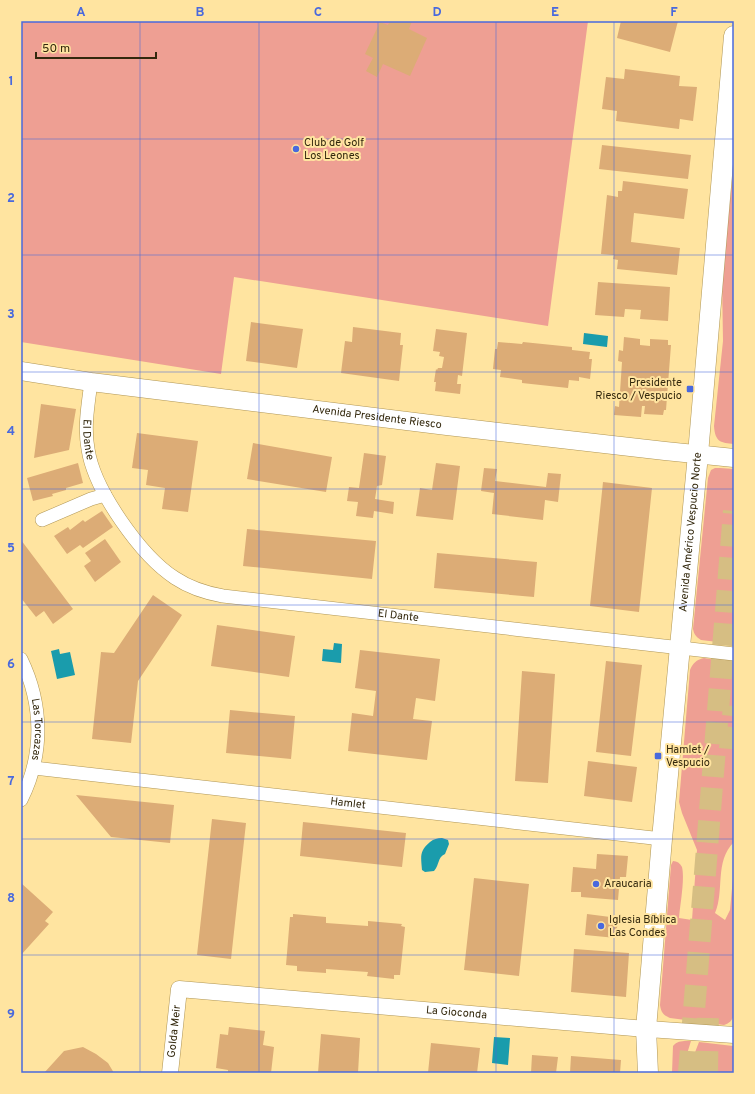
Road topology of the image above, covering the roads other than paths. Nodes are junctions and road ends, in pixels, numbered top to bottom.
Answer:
1 (734, 36) edge
2 (21, 371) edge
3 (91, 382) junction
4 (698, 454) junction
5 (734, 458) edge
6 (105, 495) junction
7 (42, 520) dead end
8 (681, 647) junction
9 (734, 654) edge
10 (21, 659) edge
11 (34, 768) junction
12 (21, 800) edge
13 (662, 839) junction
14 (179, 989) joint
15 (646, 1028) junction
16 (734, 1035) edge
17 (170, 1073) edge
18 (643, 1073) edge
19 (648, 1073) edge

1 - 4 main road, Avenida Américo Vespucio Norte
2 - 3 main road, Avenida Presidente Riesco
3 - 4 main road, Avenida Presidente Riesco
3 - 6 street, El Dante
4 - 5 main road, Avenida Presidente Riesco
4 - 8 main road, Avenida Américo Vespucio Norte
6 - 7 street
6 - 8 street, El Dante
8 - 9 street, El Dante
8 - 13 main road, Avenida Américo Vespucio Norte
10 - 11 street, Las Torcazas
11 - 12 street, Las Torcazas
11 - 13 street, Hamlet
13 - 15 main road, Avenida Américo Vespucio Norte
14 - 15 street, La Gioconda
14 - 17 street, Golda Meir
15 - 16 street, La Gioconda
15 - 18 street, Avenida Américo Vespucio Norte
15 - 19 main road, Avenida Américo Vespucio Norte

